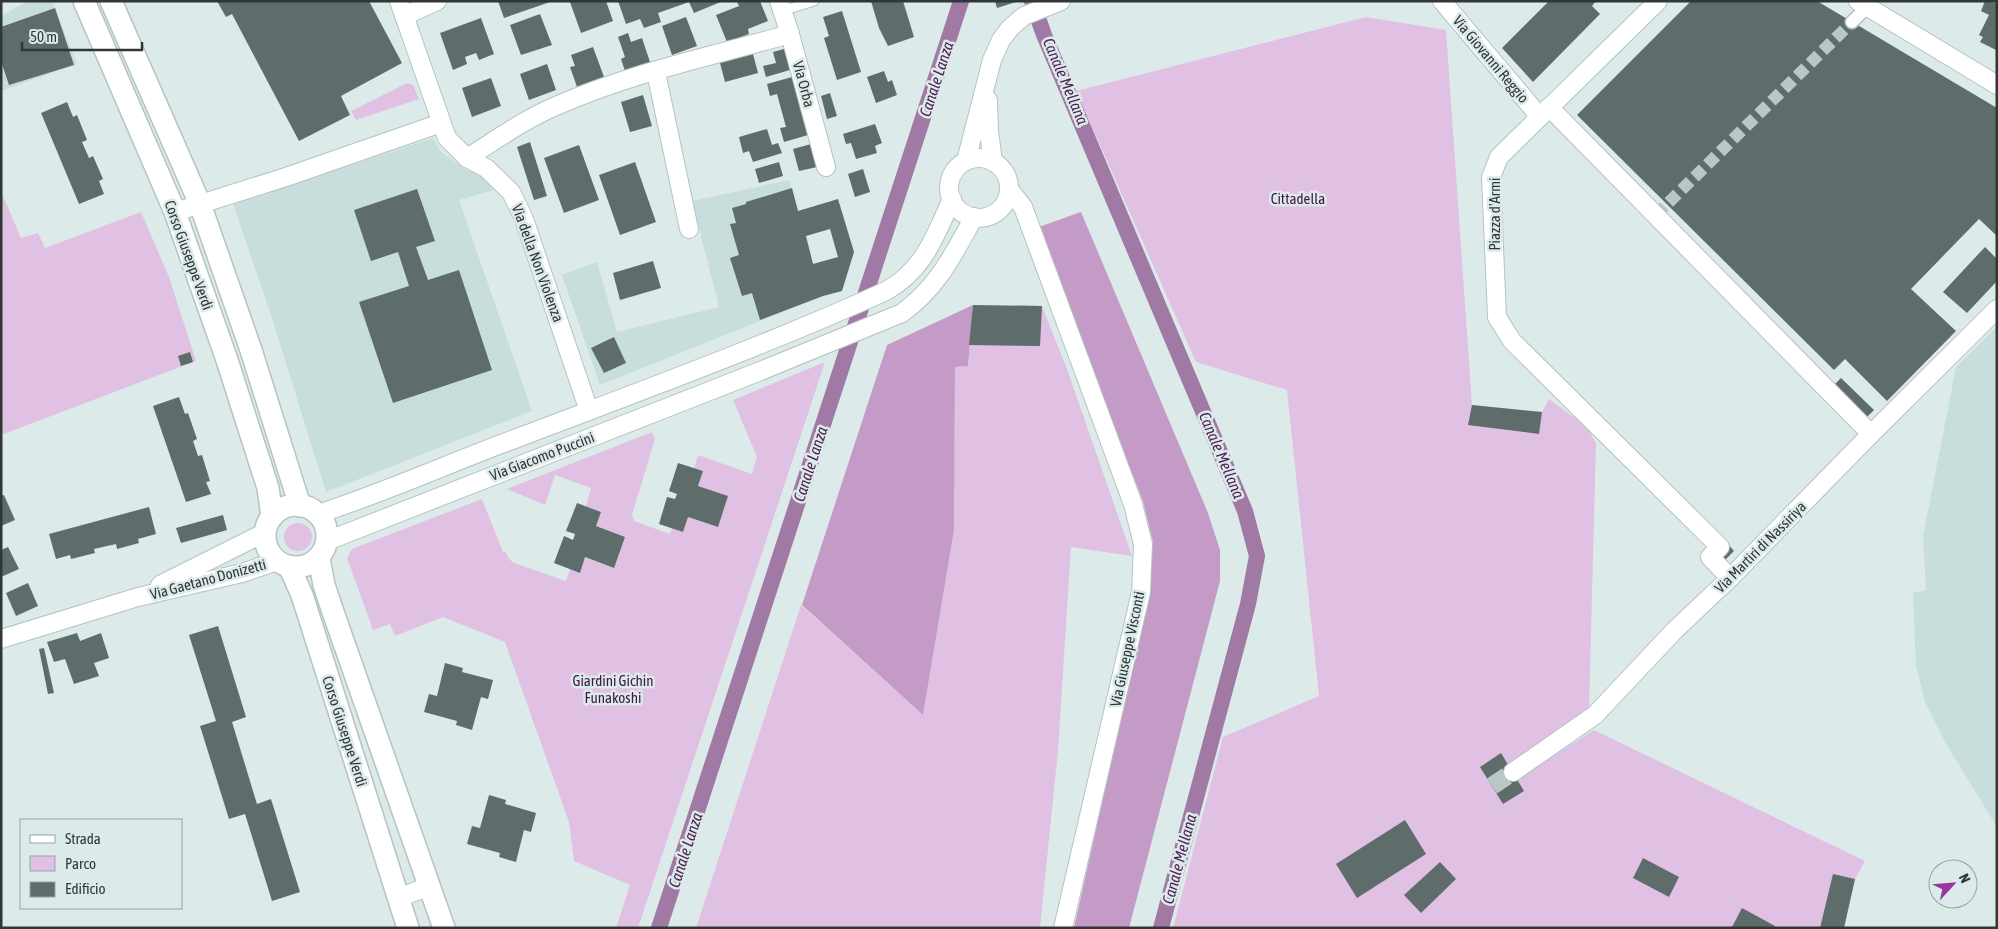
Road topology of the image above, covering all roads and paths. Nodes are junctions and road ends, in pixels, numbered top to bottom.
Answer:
1 (84, 1) edge
2 (111, 1) edge
3 (437, 1) edge
4 (814, 1) edge
5 (1442, 1) edge
6 (1658, 1) edge
7 (1054, 3) edge
8 (1862, 4) edge
9 (781, 6) edge
10 (401, 9) edge
11 (1852, 22) tunnel mouth
12 (790, 34) junction
13 (656, 72) junction
14 (987, 82) junction
15 (1997, 85) edge
16 (1544, 112) junction
17 (441, 123) junction
18 (467, 158) junction
19 (966, 161) junction
20 (994, 162) junction
21 (826, 167) dead end
22 (1009, 189) junction
23 (952, 199) junction
24 (200, 204) junction
25 (175, 212) junction
26 (995, 213) junction
27 (974, 217) junction
28 (689, 229) dead end
29 (1032, 234) junction
30 (1997, 310) edge
31 (749, 348) junction
32 (758, 372) junction
33 (589, 411) junction
34 (1871, 434) junction
35 (309, 510) junction
36 (269, 524) junction
37 (323, 549) junction
38 (283, 564) junction
39 (1730, 578) junction
40 (138, 597) junction
41 (2, 635) edge
42 (1513, 772) tunnel mouth
43 (430, 886) junction
44 (398, 898) junction
45 (408, 928) edge
46 (444, 928) edge
47 (1063, 928) edge

1 - 25 street, Corso Giuseppe Verdi
2 - 24 street, Corso Giuseppe Verdi
3 - 10 street
4 - 9 lane
5 - 16 street, Via Giovanni Reggio
6 - 16 street
7 - 14 street
8 - 11 street
8 - 15 street
9 - 12 street, Via Orba
10 - 17 street, Via della Non Violenza
12 - 13 street
12 - 21 street, Via Orba
13 - 18 street
13 - 28 street
14 - 19 street
14 - 20 street
16 - 34 street
16 - 39 street, Piazza d'Armi
17 - 18 street, Via della Non Violenza
17 - 24 street
18 - 33 street, Via della Non Violenza
19 - 20 street
19 - 23 street
20 - 22 street
22 - 26 street
22 - 29 street, Via Giuseppe Visconti
23 - 27 street
23 - 31 street, Via Giacomo Puccini
24 - 25 street
24 - 35 street, Corso Giuseppe Verdi
25 - 36 street, Corso Giuseppe Verdi
26 - 27 street
26 - 29 street
27 - 32 street, Via Giacomo Puccini
29 - 47 street, Via Giuseppe Visconti
30 - 34 street, Via Martiri di Nassiriya
31 - 32 street
31 - 33 street, Via Giacomo Puccini
32 - 37 street, Via Giacomo Puccini
33 - 35 street, Via Giacomo Puccini
34 - 39 street, Via Martiri di Nassiriya
35 - 36 street
35 - 37 street
36 - 38 street
36 - 40 street, Via Gaetano Donizetti
37 - 38 street
37 - 43 street, Corso Giuseppe Verdi
38 - 40 street, Via Gaetano Donizetti
38 - 44 street, Corso Giuseppe Verdi
39 - 42 street, Via Martiri di Nassiriya
40 - 41 street, Via Gaetano Donizetti
43 - 44 street
43 - 46 street, Corso Giuseppe Verdi
44 - 45 street, Corso Giuseppe Verdi

